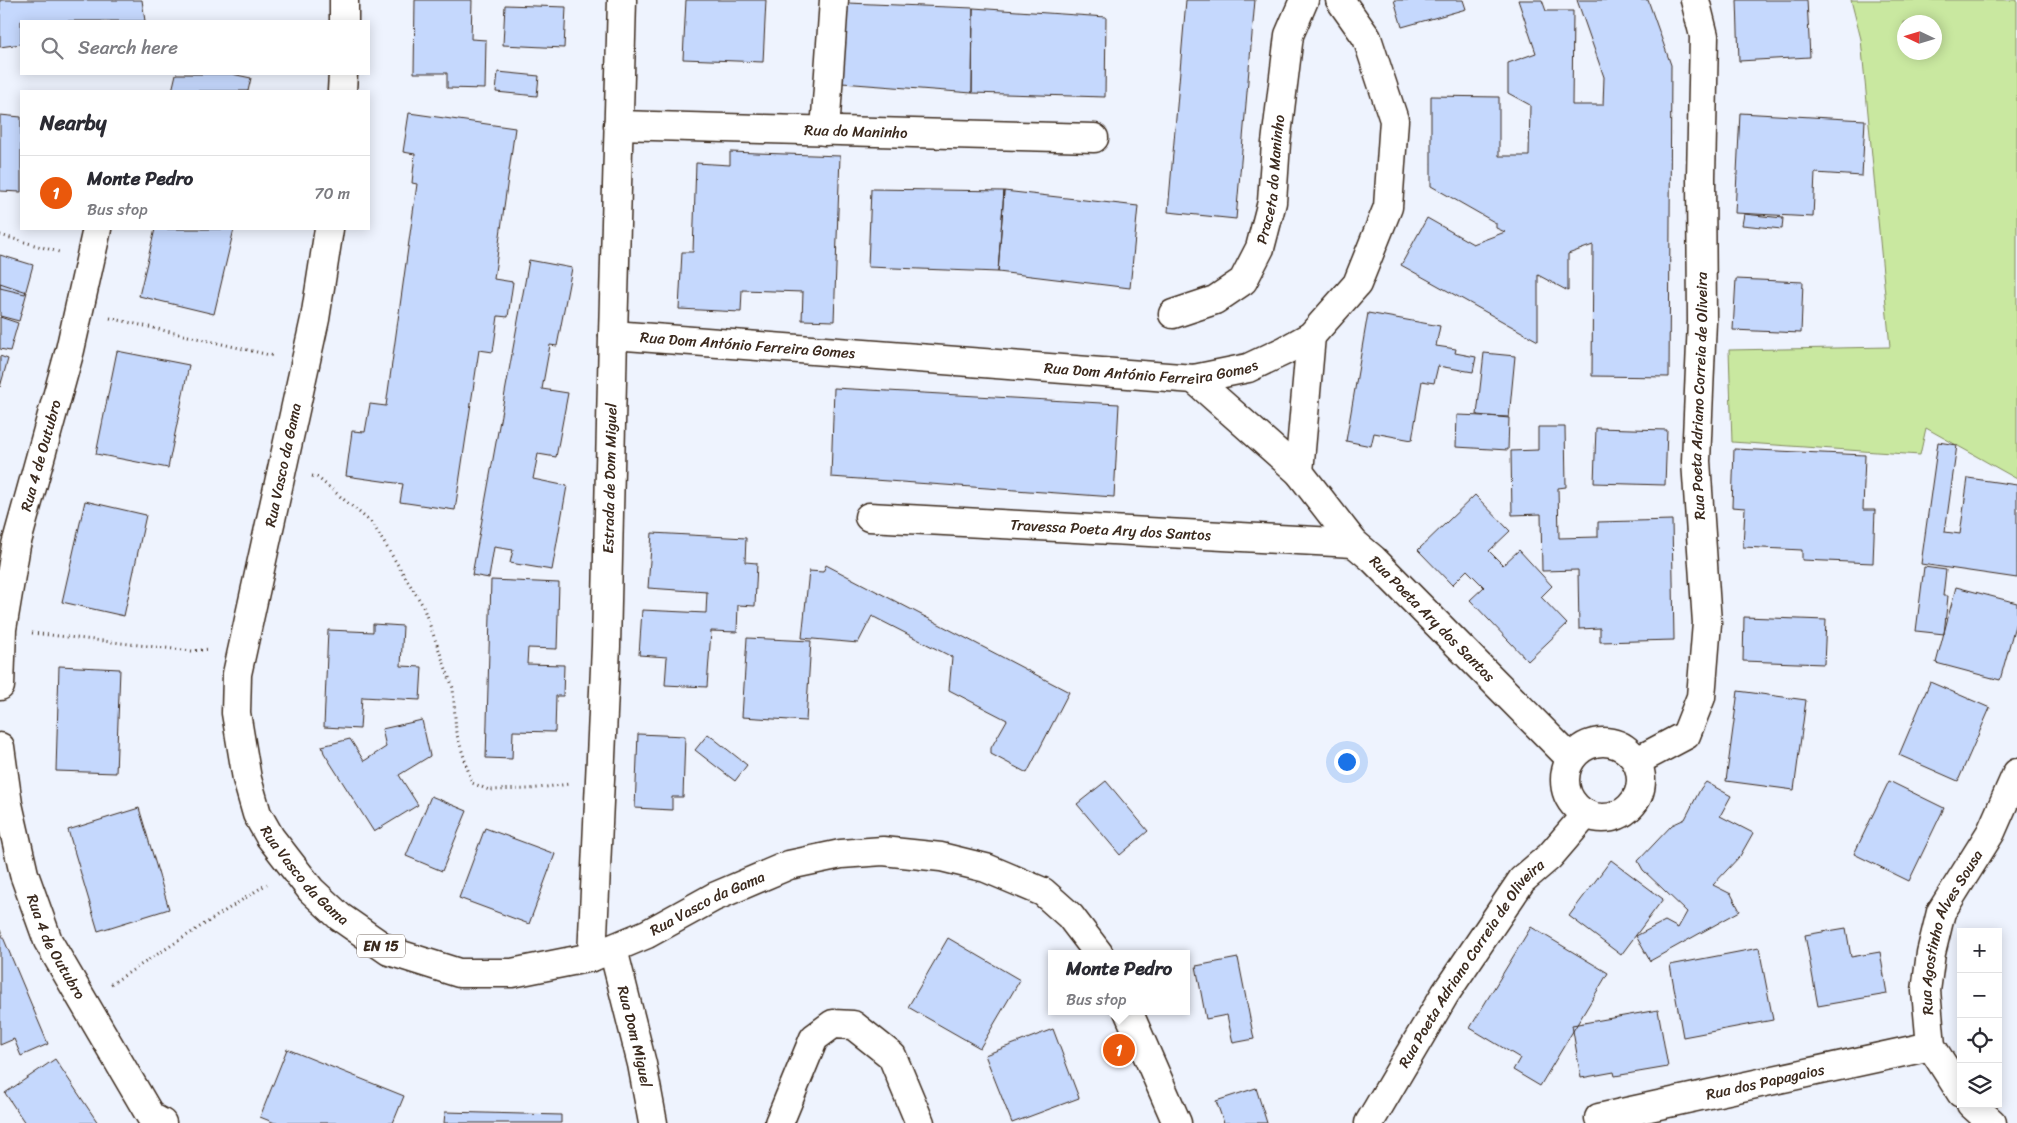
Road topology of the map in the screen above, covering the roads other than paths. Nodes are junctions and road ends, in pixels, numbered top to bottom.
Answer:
1 (344, 0) edge
2 (622, 0) edge
3 (834, 0) edge
4 (1304, 0) edge
5 (1340, 0) edge
6 (1694, 0) edge
7 (344, 20) edge
8 (343, 75) edge
9 (342, 90) edge
10 (618, 124) junction
11 (825, 131) junction
12 (1094, 138) dead end
13 (97, 230) edge
14 (329, 230) edge
15 (1172, 314) dead end
16 (613, 336) junction
17 (1311, 336) junction
18 (1194, 379) junction
19 (1299, 472) junction
20 (869, 517) dead end
21 (1354, 543) junction
22 (0, 686) edge
23 (0, 747) edge
24 (1571, 760) junction
25 (1637, 761) junction
26 (2017, 773) edge
27 (1586, 814) junction
28 (1096, 950) edge
29 (603, 953) junction
30 (1130, 1015) edge
31 (1931, 1046) junction
32 (1957, 1087) edge
33 (1975, 1108) edge
34 (1599, 1118) dead end
35 (156, 1121) edge
36 (653, 1123) edge
37 (779, 1123) edge
38 (920, 1123) edge
39 (1177, 1123) edge
40 (1369, 1123) edge
41 (1992, 1123) edge

1 - 7 street
2 - 10 street, Estrada de Dom Miguel
3 - 11 street
4 - 15 street, Praceta do Maninho
5 - 17 street, Rua Dom António Ferreira Gomes
6 - 25 street, Rua Poeta Adriano Correia de Oliveira
8 - 9 street
10 - 11 street, Rua do Maninho
10 - 16 street, Estrada de Dom Miguel
11 - 12 street, Rua do Maninho
13 - 22 street, Rua 4 de Outubro
14 - 29 street, Rua Vasco da Gama / EN 15
16 - 18 street, Rua Dom António Ferreira Gomes
16 - 29 street, Estrada de Dom Miguel
17 - 18 street, Rua Dom António Ferreira Gomes
17 - 19 street
18 - 19 street, Rua Poeta Ary dos Santos
19 - 21 street, Rua Poeta Ary dos Santos
20 - 21 street, Travessa Poeta Ary dos Santos
21 - 24 street, Rua Poeta Ary dos Santos
23 - 35 street, Rua 4 de Outubro
24 - 25 street
24 - 27 street
25 - 27 street
26 - 31 street, Rua Agostinho Alves Sousa
27 - 40 street, Rua Poeta Adriano Correia de Oliveira
28 - 29 street, Rua Vasco da Gama / EN 15
29 - 36 street, Rua Dom Miguel
30 - 39 street
31 - 32 street, Rua Agostinho Alves Sousa
31 - 34 street, Rua dos Papagaios
33 - 41 street
37 - 38 street

